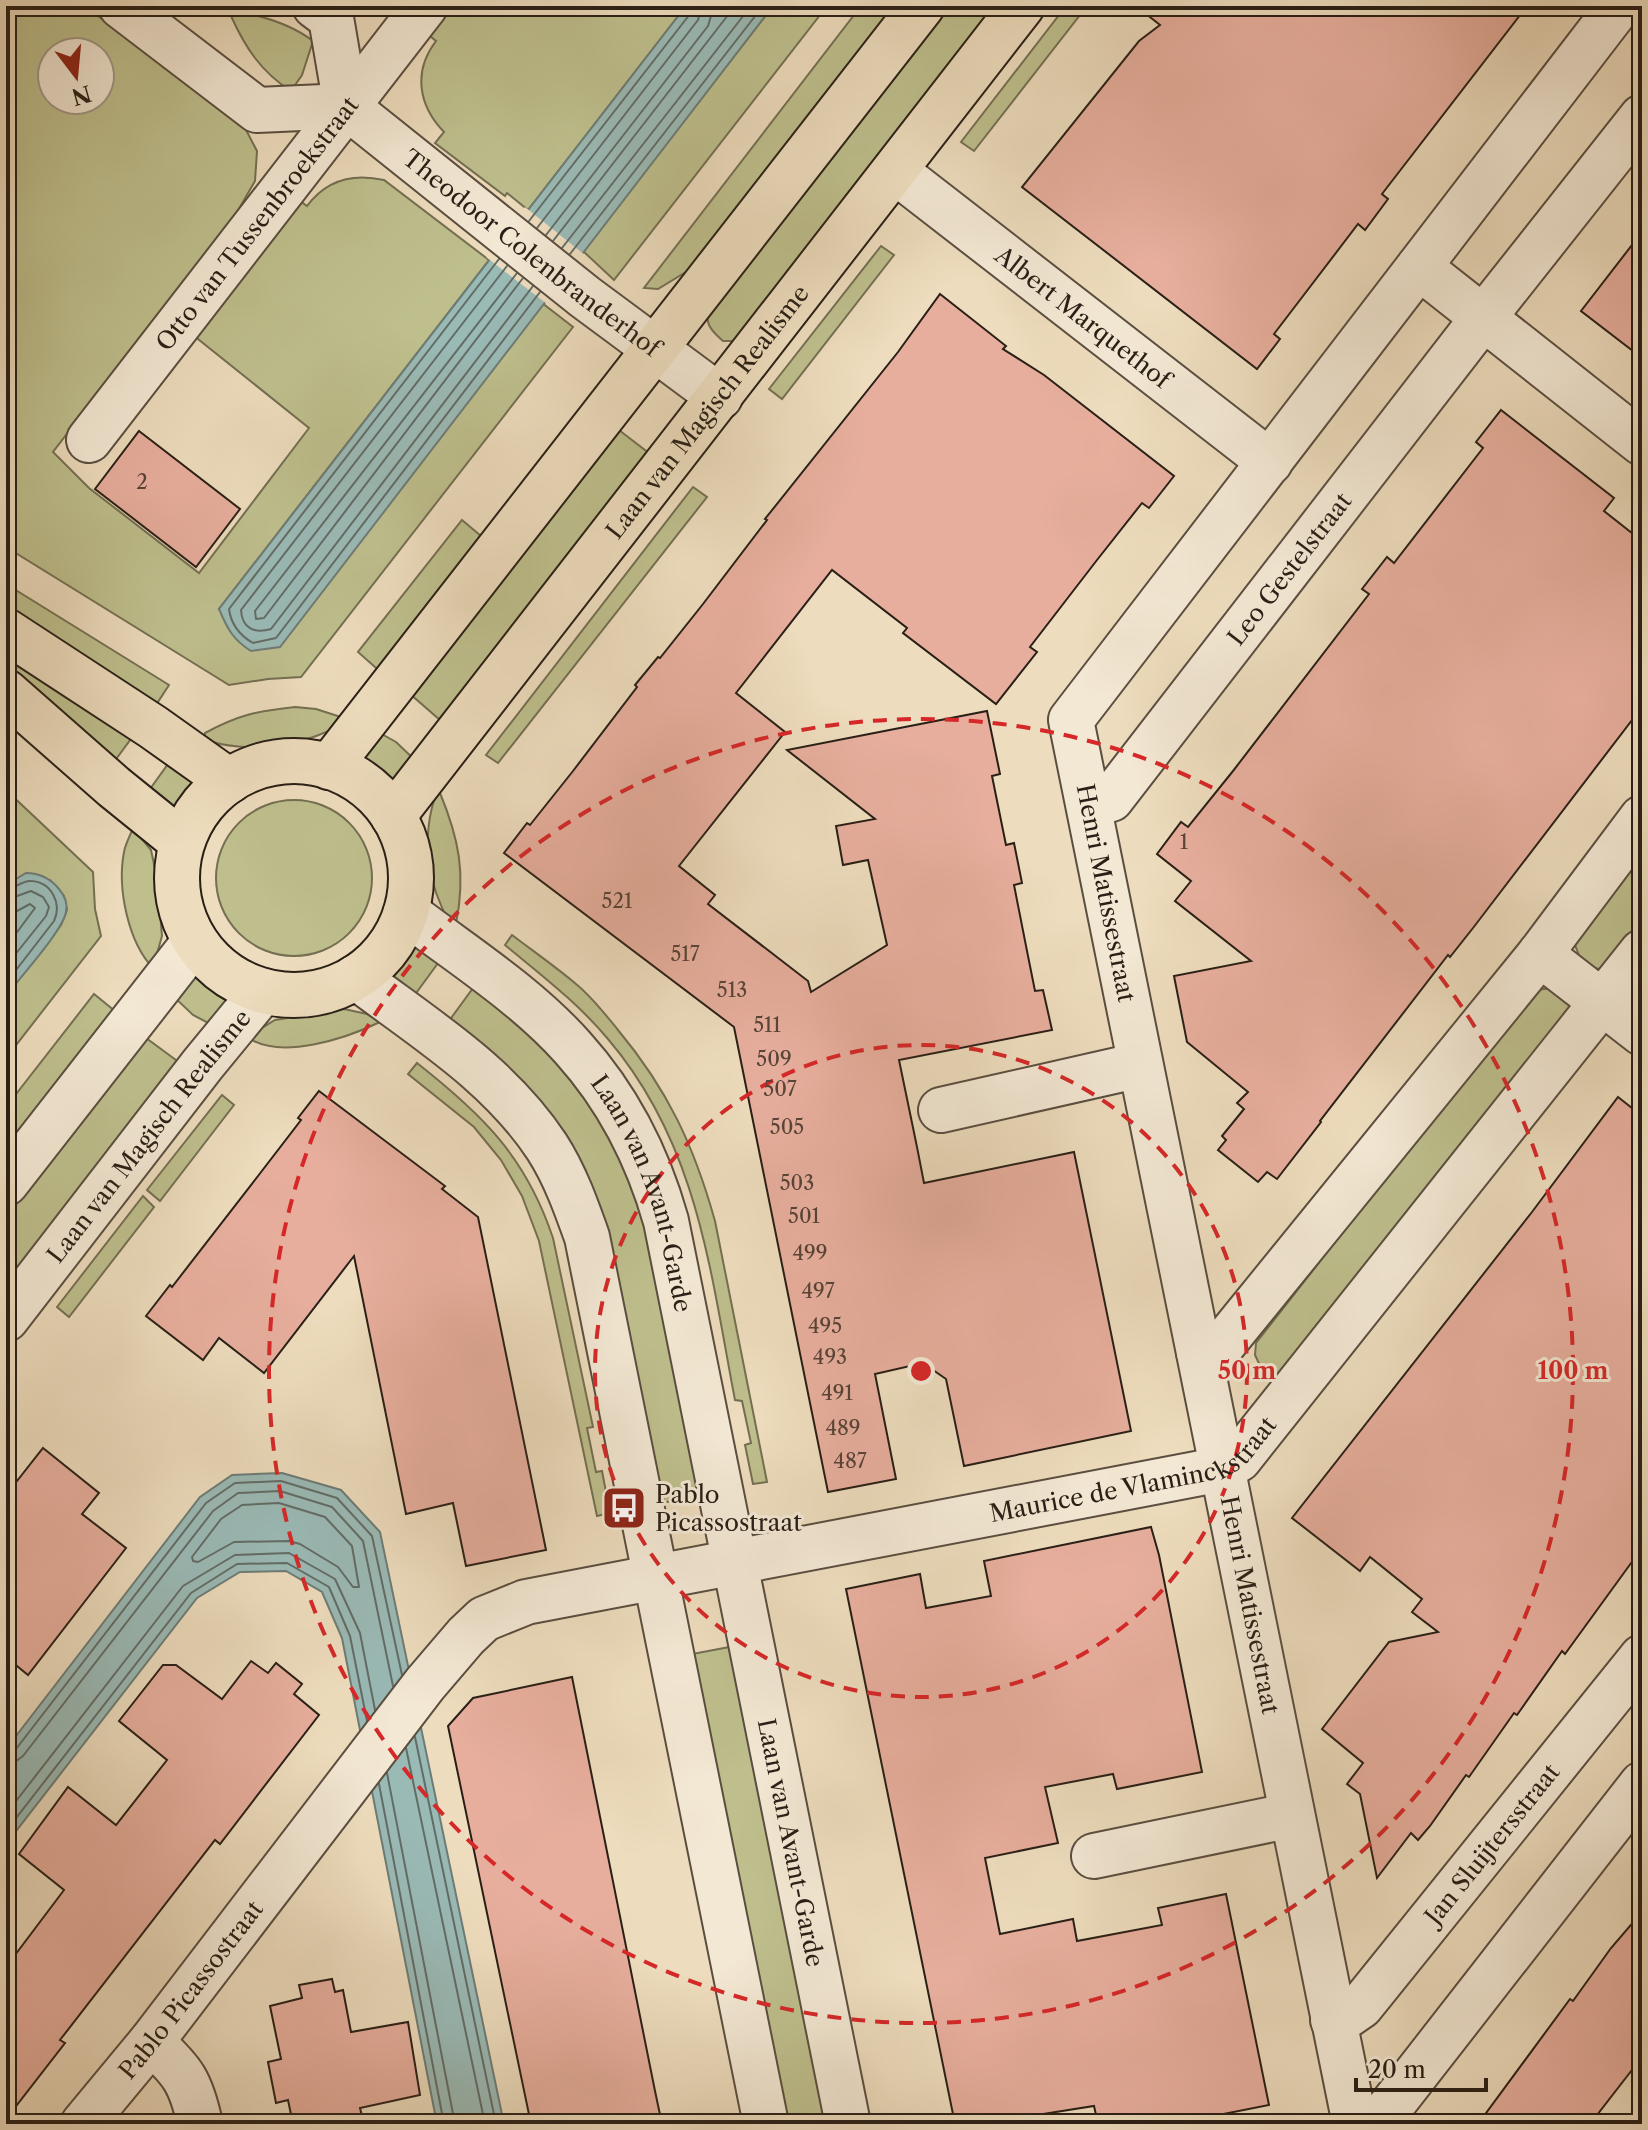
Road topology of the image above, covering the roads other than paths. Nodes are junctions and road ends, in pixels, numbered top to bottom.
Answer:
1 (121, 6) edge
2 (315, 6) edge
3 (425, 6) edge
4 (922, 6) edge
5 (1022, 6) edge
6 (1619, 6) edge
7 (346, 106) junction
8 (1642, 117) edge
9 (895, 171) junction
10 (1419, 267) junction
11 (1483, 318) junction
12 (653, 349) junction
13 (720, 397) junction
14 (89, 440) dead end
15 (1642, 443) edge
16 (1270, 462) junction
17 (6, 631) edge
18 (6, 692) edge
19 (329, 767) junction
20 (229, 781) junction
21 (1089, 806) junction
22 (393, 816) junction
23 (1642, 818) edge
24 (182, 842) junction
25 (406, 912) junction
26 (195, 941) junction
27 (1642, 952) edge
28 (1540, 954) junction
29 (356, 977) junction
30 (263, 991) junction
31 (1603, 1002) junction
32 (1642, 1033) edge
33 (1140, 1065) junction
34 (941, 1110) dead end
35 (6, 1183) edge
36 (6, 1319) edge
37 (1199, 1352) junction
38 (1222, 1469) junction
39 (734, 1562) junction
40 (656, 1577) junction
41 (1642, 1657) edge
42 (1642, 1784) edge
43 (1292, 1815) junction
44 (1094, 1856) dead end
45 (1333, 2020) junction
46 (151, 2042) junction
47 (83, 2124) edge
48 (200, 2124) edge
49 (766, 2124) edge
50 (848, 2124) edge
51 (1355, 2124) edge
52 (1377, 2124) edge

1 - 7 street
2 - 7 street
3 - 7 street, Otto van Tussenbroekstraat
4 - 12 main road
5 - 9 main road, Laan van Magisch Realisme
6 - 10 street
7 - 12 street, Theodoor Colenbranderhof
7 - 14 street, Otto van Tussenbroekstraat
8 - 11 street, Leo Gestelstraat
9 - 13 main road, Laan van Magisch Realisme
9 - 16 street, Albert Marquethof
10 - 11 street
10 - 16 street
11 - 15 street
11 - 21 street, Leo Gestelstraat
12 - 13 street, Theodoor Colenbranderhof
12 - 19 main road
13 - 22 main road, Laan van Magisch Realisme
16 - 21 street, Henri Matissestraat
17 - 20 main road
18 - 24 main road
19 - 20 main road
19 - 22 main road
20 - 24 main road
21 - 33 street, Henri Matissestraat
22 - 25 main road
23 - 28 street
24 - 26 main road
25 - 29 main road
25 - 39 street, Laan van Avant-Garde
26 - 30 main road
26 - 35 street
27 - 31 street, Maurice de Vlaminckstraat
28 - 31 street
28 - 37 street
29 - 30 main road
29 - 40 street
30 - 36 street, Laan van Magisch Realisme
31 - 32 street
31 - 38 street, Maurice de Vlaminckstraat
33 - 34 street
33 - 37 street, Henri Matissestraat
37 - 38 street, Henri Matissestraat
38 - 39 street, Maurice de Vlaminckstraat
38 - 43 street, Henri Matissestraat
39 - 40 street
39 - 50 street, Laan van Avant-Garde
40 - 46 street, Pablo Picassostraat
40 - 49 street
41 - 45 street, Jan Sluijtersstraat
42 - 52 street
43 - 44 street
43 - 45 street, Henri Matissestraat
45 - 51 street, Henri Matissestraat
46 - 47 street, Pablo Picassostraat
46 - 48 street

